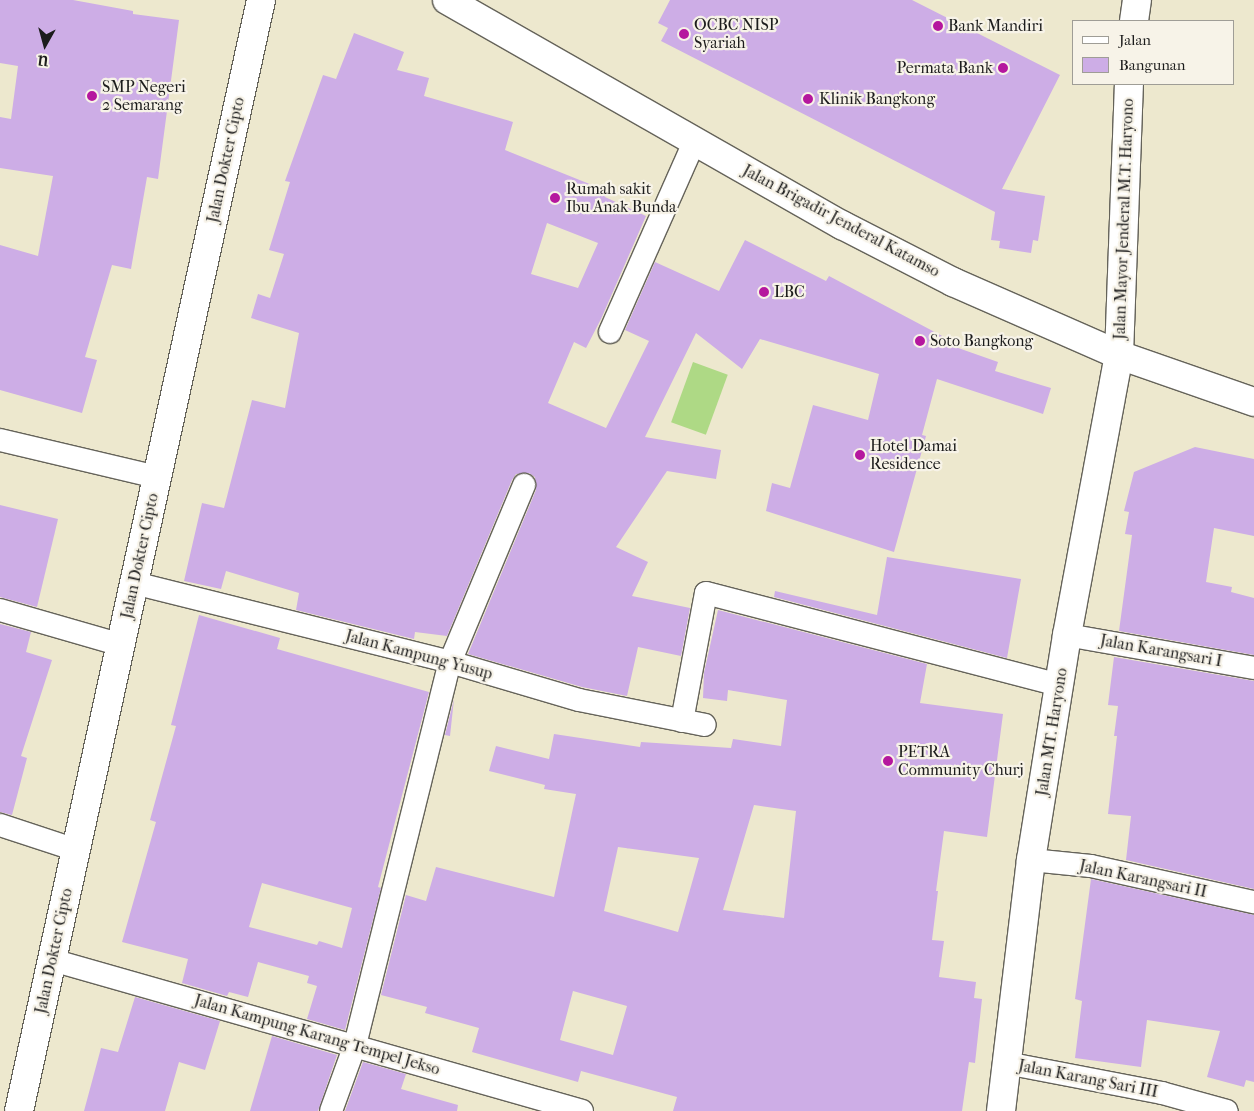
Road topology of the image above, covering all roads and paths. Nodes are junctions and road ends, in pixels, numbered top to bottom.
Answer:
1 (261, 0) edge
2 (447, 0) edge
3 (1137, 0) edge
4 (1134, 20) edge
5 (1129, 85) edge
6 (694, 142) junction
7 (610, 332) dead end
8 (1119, 355) junction
9 (1254, 402) edge
10 (0, 440) edge
11 (158, 477) junction
12 (524, 485) dead end
13 (134, 583) junction
14 (0, 610) edge
15 (1067, 635) junction
16 (121, 645) junction
17 (450, 662) junction
18 (1254, 668) edge
19 (1059, 685) junction
20 (682, 720) junction
21 (705, 725) dead end
22 (0, 825) edge
23 (76, 850) junction
24 (1031, 860) junction
25 (1254, 902) edge
26 (52, 960) junction
27 (355, 1045) junction
28 (1006, 1063) junction
29 (19, 1111) edge
30 (331, 1111) edge
31 (582, 1111) edge
32 (1001, 1111) edge
33 (1227, 1111) edge

1 - 11 main road, Jalan Dokter Cipto
2 - 6 main road, Jalan Brigadir Jenderal Katamso
3 - 4 main road
5 - 8 main road, Jalan Mayor Jenderal M.T. Haryono
6 - 7 street
6 - 8 main road, Jalan Brigadir Jenderal Katamso
8 - 9 main road, Jalan Brigadir Jenderal Katamso
8 - 15 main road, Jalan MT. Haryono
10 - 11 street
11 - 13 main road, Jalan Dokter Cipto
12 - 17 street
13 - 16 main road, Jalan Dokter Cipto
13 - 17 street, Jalan Kampung Yusup
14 - 16 street
15 - 18 street, Jalan Karangsari I
15 - 19 main road, Jalan MT. Haryono
16 - 23 main road, Jalan Dokter Cipto
17 - 20 street, Jalan Kampung Yusup
17 - 27 street
19 - 20 street
19 - 24 main road, Jalan MT. Haryono
20 - 21 street, Jalan Kampung Yusup
22 - 23 street
23 - 26 main road, Jalan Dokter Cipto
24 - 25 street, Jalan Karangsari II
24 - 28 main road, Jalan MT. Haryono
26 - 27 street, Jalan Kampung Karang Tempel Jekso
26 - 29 main road, Jalan Dokter Cipto
27 - 30 street
27 - 31 street, Jalan Kampung Karang Tempel Jekso
28 - 32 main road, Jalan MT. Haryono
28 - 33 street, Jalan Karang Sari III

